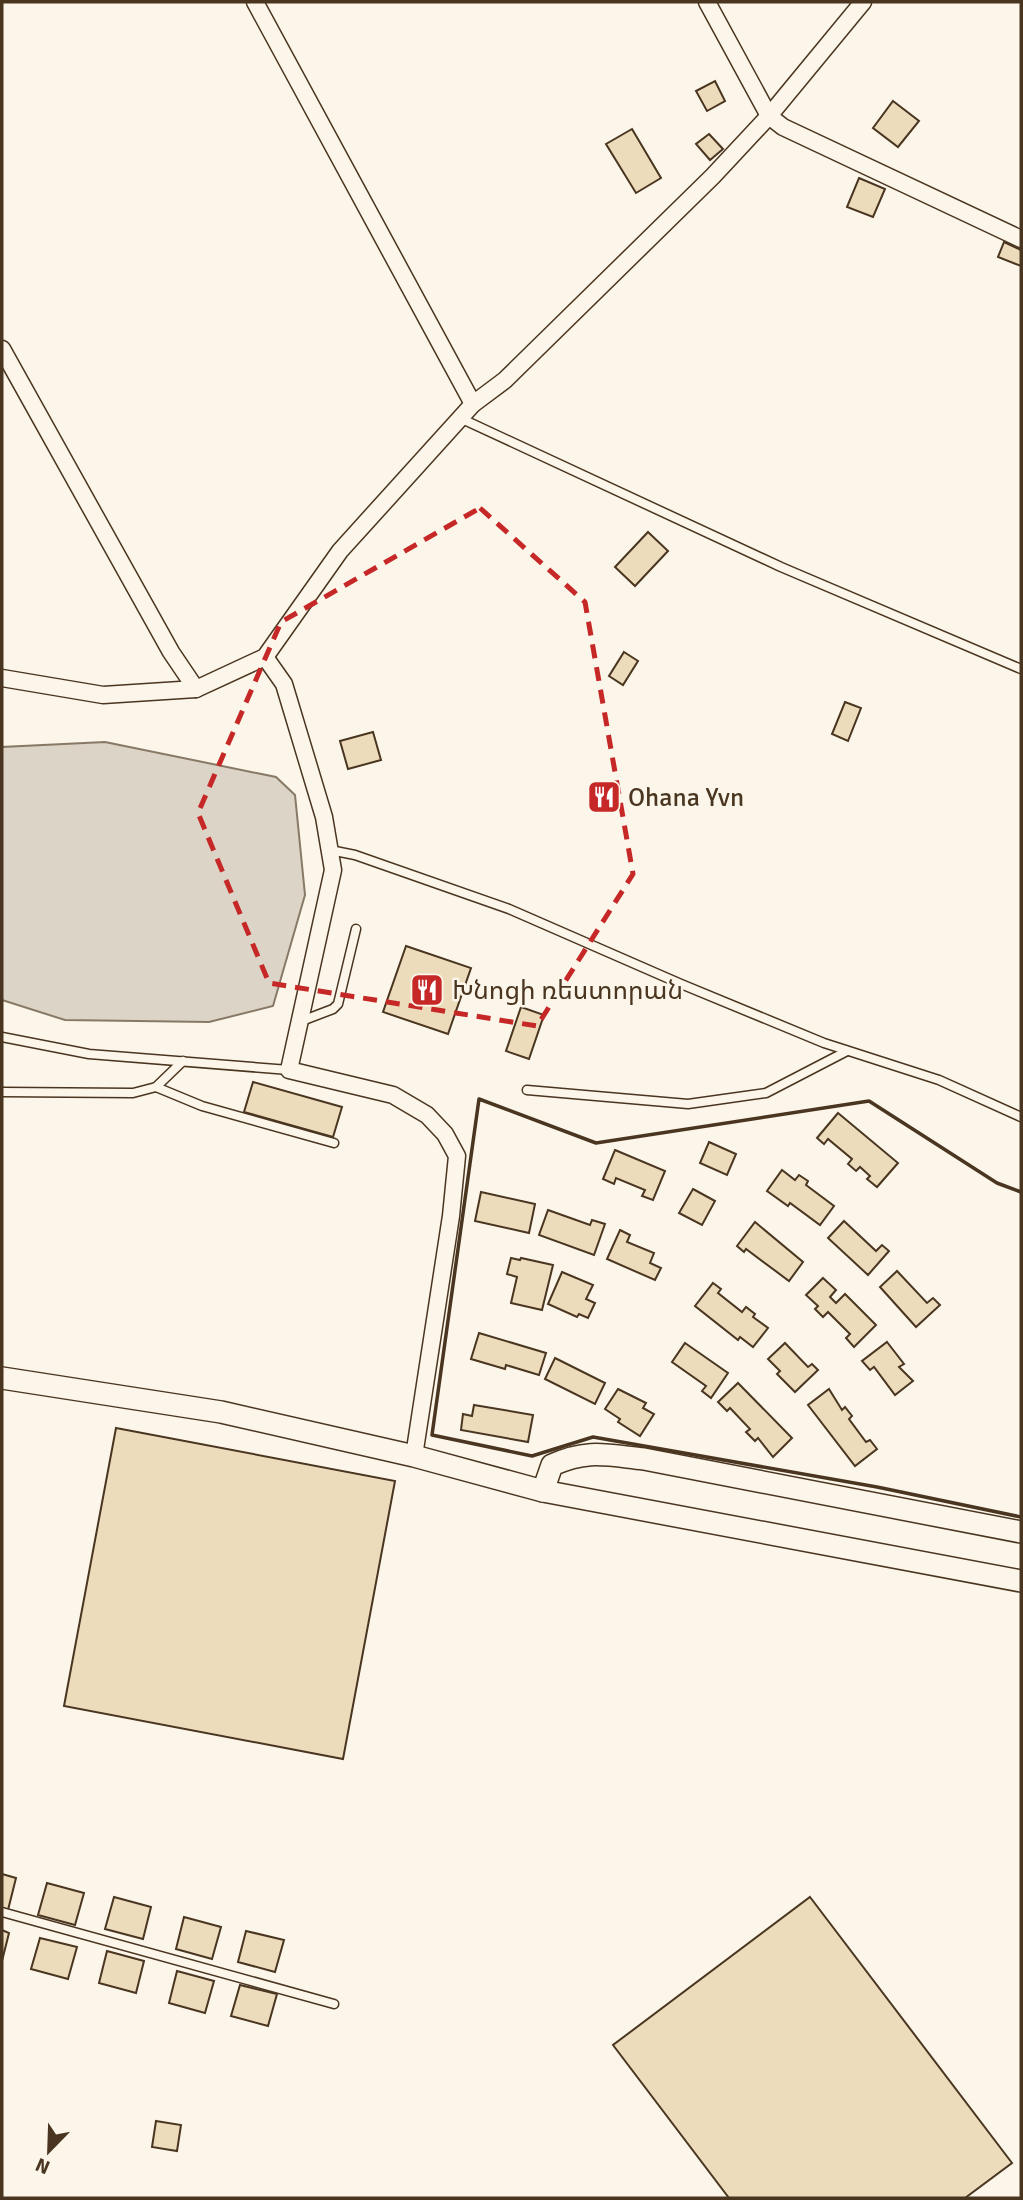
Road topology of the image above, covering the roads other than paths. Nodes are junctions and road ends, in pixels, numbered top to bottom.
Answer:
1 (255, 2) edge
2 (707, 2) edge
3 (863, 2) edge
4 (769, 116) junction
5 (1021, 239) edge
6 (2, 349) edge
7 (473, 404) junction
8 (460, 418) junction
9 (265, 657) junction
10 (1021, 669) edge
11 (2, 678) edge
12 (196, 689) junction
13 (330, 850) junction
14 (356, 929) dead end
15 (299, 1022) junction
16 (2, 1037) edge
17 (847, 1051) junction
18 (183, 1061) junction
19 (289, 1070) junction
20 (156, 1087) junction
21 (527, 1090) dead end
22 (2, 1092) edge
23 (1021, 1116) edge
24 (334, 1143) dead end
25 (2, 1378) edge
26 (414, 1456) junction
27 (544, 1491) junction
28 (1021, 1532) edge
29 (1021, 1581) edge
30 (2, 1912) edge
31 (334, 2004) dead end

1 - 7 street
2 - 4 street
3 - 4 street
4 - 5 street
4 - 7 street
6 - 12 street
7 - 8 street
8 - 9 street
8 - 10 lane
9 - 12 street
9 - 13 street
11 - 12 street
13 - 15 street
13 - 17 lane
14 - 15 lane
15 - 19 street
16 - 18 lane
17 - 21 lane
17 - 23 lane
18 - 19 lane
18 - 20 lane
19 - 26 street
20 - 22 lane
20 - 24 lane
25 - 26 street
26 - 27 street
27 - 28 street
27 - 29 street
30 - 31 lane

